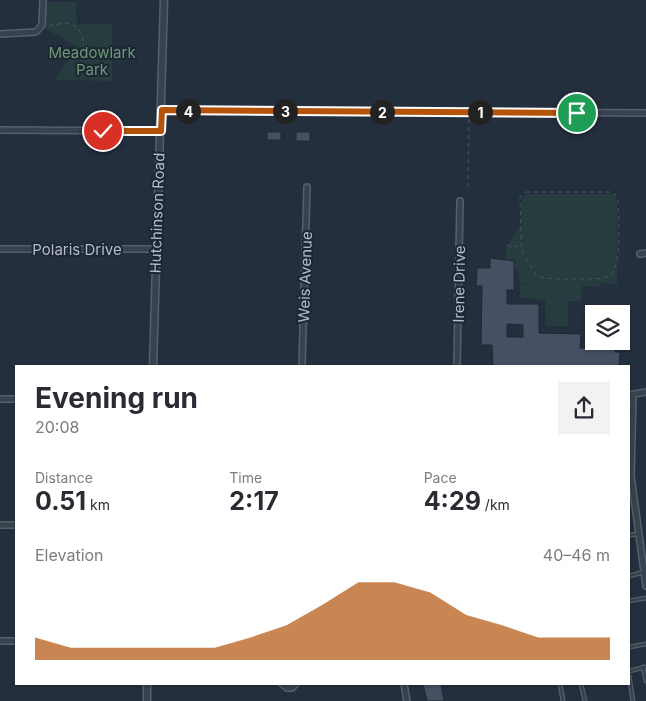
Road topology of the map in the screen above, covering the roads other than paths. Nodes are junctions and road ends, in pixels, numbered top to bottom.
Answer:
1 (43, 0) edge
2 (164, 0) edge
3 (0, 34) edge
4 (162, 110) junction
5 (646, 113) edge
6 (0, 130) edge
7 (161, 131) junction
8 (308, 187) dead end
9 (460, 201) dead end
10 (0, 249) edge
11 (155, 249) junction
12 (646, 253) edge
13 (640, 254) dead end
14 (153, 365) edge
15 (302, 365) edge
16 (457, 365) edge
17 (646, 392) edge
18 (631, 395) edge
19 (0, 399) edge
20 (15, 399) edge
21 (631, 496) edge
22 (0, 525) edge
23 (15, 525) edge
24 (639, 534) junction
25 (630, 535) edge
26 (644, 572) junction
27 (630, 576) edge
28 (646, 586) edge
29 (646, 598) edge
30 (630, 601) edge
31 (0, 641) edge
32 (15, 641) edge
33 (646, 644) edge
34 (630, 647) edge
35 (645, 667) edge
36 (630, 671) edge
37 (646, 681) edge
38 (630, 682) edge
39 (147, 685) edge
40 (283, 685) edge
41 (295, 685) edge
42 (404, 685) edge
43 (560, 685) edge
44 (582, 685) edge
45 (147, 701) edge
46 (407, 701) edge
47 (563, 701) edge
48 (585, 701) edge
49 (633, 701) edge

1 - 3 street
2 - 4 street, Hutchinson Road
4 - 5 street
4 - 7 street, Hutchinson Road
6 - 7 street
7 - 11 street, Hutchinson Road
8 - 15 street, Weis Avenue
9 - 16 street, Irene Drive
10 - 11 street, Polaris Drive
11 - 14 street, Hutchinson Road
12 - 13 street
17 - 18 street
18 - 21 street
19 - 20 street
21 - 24 street
22 - 23 street
24 - 25 lane
24 - 26 street
26 - 27 lane
26 - 28 street
29 - 30 lane
31 - 32 street
33 - 34 lane
35 - 36 lane
35 - 37 lane
38 - 49 lane
39 - 45 street
40 - 41 street
42 - 46 street
43 - 47 lane
44 - 48 lane

